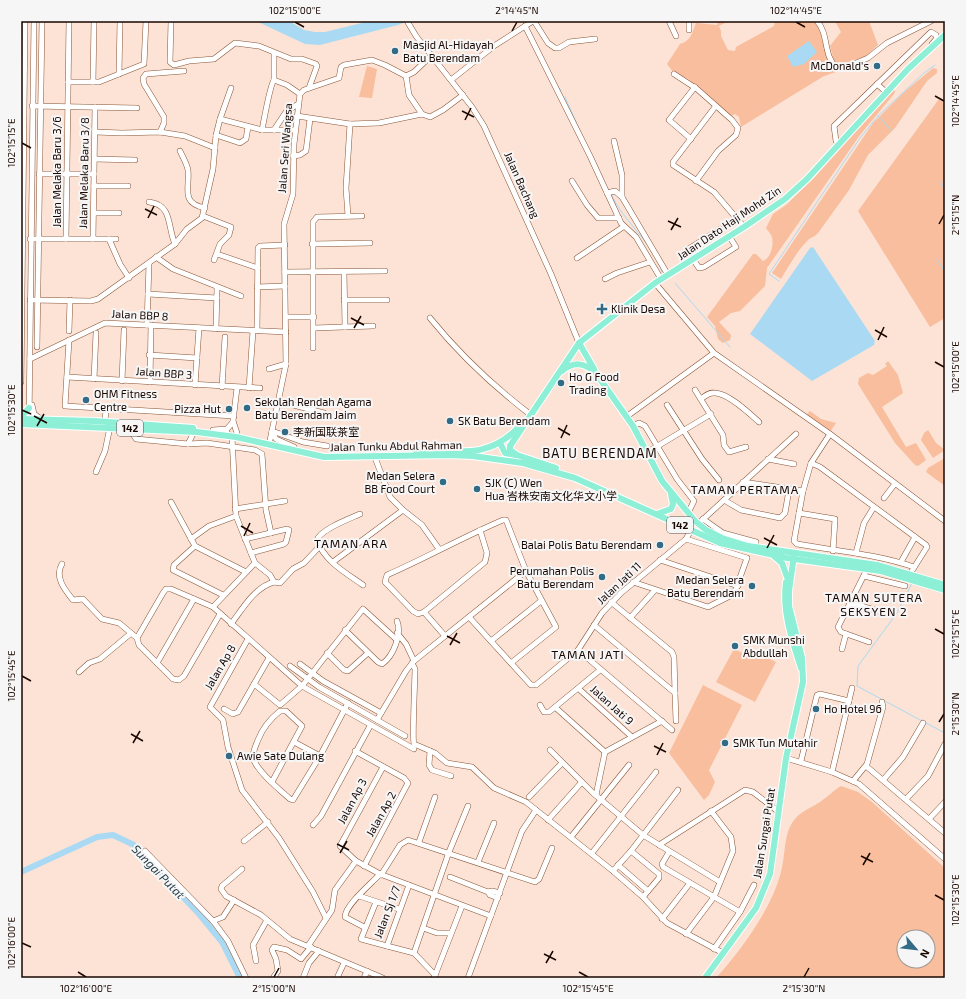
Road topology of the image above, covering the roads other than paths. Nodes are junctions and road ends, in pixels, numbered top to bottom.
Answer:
1 (25, 21) edge
2 (34, 21) edge
3 (42, 21) edge
4 (69, 21) edge
5 (94, 21) edge
6 (120, 21) edge
7 (146, 21) edge
8 (172, 21) edge
9 (533, 21) edge
10 (669, 21) edge
11 (689, 21) edge
12 (817, 21) edge
13 (931, 21) edge
14 (407, 23) edge
15 (524, 26) junction
16 (689, 30) dead end
17 (676, 36) dead end
18 (945, 36) edge
19 (595, 39) dead end
20 (274, 53) junction
21 (432, 55) junction
22 (920, 58) junction
23 (184, 71) dead end
24 (119, 74) junction
25 (674, 74) dead end
26 (406, 76) junction
27 (274, 80) junction
28 (451, 80) junction
29 (68, 82) junction
30 (93, 82) junction
31 (877, 84) junction
32 (695, 87) junction
33 (231, 88) dead end
34 (309, 88) junction
35 (886, 92) junction
36 (300, 94) junction
37 (463, 95) junction
38 (298, 104) junction
39 (67, 105) junction
40 (32, 106) junction
41 (40, 107) junction
42 (95, 107) junction
43 (715, 107) junction
44 (137, 108) dead end
45 (422, 114) junction
46 (296, 116) junction
47 (220, 119) junction
48 (310, 119) junction
49 (350, 124) junction
50 (248, 128) junction
51 (262, 130) junction
52 (274, 130) junction
53 (295, 130) junction
54 (95, 132) junction
55 (160, 132) junction
56 (216, 135) junction
57 (692, 139) junction
58 (614, 141) dead end
59 (839, 144) junction
60 (22, 145) edge
61 (215, 148) junction
62 (180, 151) dead end
63 (293, 156) junction
64 (95, 159) junction
65 (135, 160) dead end
66 (39, 174) junction
67 (67, 174) junction
68 (94, 174) junction
69 (22, 178) edge
70 (31, 179) junction
71 (572, 181) dead end
72 (696, 181) junction
73 (94, 186) junction
74 (128, 186) dead end
75 (609, 192) junction
76 (622, 197) junction
77 (149, 202) dead end
78 (205, 208) junction
79 (22, 211) edge
80 (94, 213) junction
81 (119, 213) dead end
82 (203, 216) junction
83 (348, 216) junction
84 (362, 216) dead end
85 (619, 218) junction
86 (623, 227) junction
87 (744, 227) junction
88 (720, 229) dead end
89 (730, 236) junction
90 (30, 239) junction
91 (38, 239) junction
92 (66, 239) junction
93 (93, 239) junction
94 (109, 239) junction
95 (116, 239) dead end
96 (370, 243) dead end
97 (175, 244) junction
98 (312, 244) junction
99 (285, 245) junction
100 (217, 254) junction
101 (156, 258) junction
102 (577, 258) dead end
103 (694, 259) junction
104 (214, 260) dead end
105 (650, 262) junction
106 (149, 263) junction
107 (258, 268) junction
108 (385, 271) dead end
109 (285, 272) junction
110 (313, 272) junction
111 (344, 272) junction
112 (668, 275) junction
113 (129, 278) junction
114 (605, 279) dead end
115 (658, 281) junction
116 (285, 286) junction
117 (258, 287) junction
118 (217, 288) junction
119 (148, 294) junction
120 (241, 296) dead end
121 (217, 298) junction
122 (30, 300) junction
123 (38, 300) junction
124 (70, 300) junction
125 (344, 300) junction
126 (387, 300) dead end
127 (314, 317) junction
128 (286, 318) junction
129 (430, 318) dead end
130 (149, 325) junction
131 (373, 326) dead end
132 (345, 327) junction
133 (199, 328) junction
134 (216, 329) junction
135 (124, 330) dead end
136 (69, 331) dead end
137 (255, 331) junction
138 (314, 331) junction
139 (286, 332) junction
140 (96, 333) dead end
141 (225, 337) dead end
142 (69, 340) junction
143 (579, 343) junction
144 (37, 347) dead end
145 (313, 348) dead end
146 (714, 353) junction
147 (149, 355) junction
148 (197, 358) junction
149 (30, 359) junction
150 (286, 364) junction
151 (269, 369) dead end
152 (595, 372) junction
153 (557, 376) junction
154 (21, 377) edge
155 (30, 377) junction
156 (67, 377) junction
157 (94, 379) junction
158 (122, 381) junction
159 (21, 382) edge
160 (150, 382) junction
161 (196, 385) junction
162 (222, 387) junction
163 (237, 388) junction
164 (249, 388) junction
165 (260, 388) dead end
166 (695, 390) dead end
167 (701, 399) junction
168 (278, 401) junction
169 (667, 405) dead end
170 (29, 408) junction
171 (106, 408) junction
172 (324, 413) dead end
173 (711, 414) junction
174 (529, 417) junction
175 (626, 417) junction
176 (21, 418) edge
177 (41, 419) junction
178 (234, 419) junction
179 (29, 421) junction
180 (105, 422) junction
181 (759, 422) dead end
182 (21, 424) edge
183 (633, 426) junction
184 (110, 427) junction
185 (129, 428) junction
186 (213, 430) junction
187 (272, 431) junction
188 (194, 432) junction
189 (684, 432) junction
190 (796, 434) dead end
191 (830, 434) junction
192 (234, 435) junction
193 (270, 443) junction
194 (310, 443) junction
195 (500, 443) junction
196 (188, 444) junction
197 (327, 446) dead end
198 (658, 446) junction
199 (231, 447) junction
200 (294, 447) junction
201 (746, 447) dead end
202 (308, 450) junction
203 (646, 453) junction
204 (374, 455) junction
205 (517, 455) junction
206 (768, 460) junction
207 (811, 463) junction
208 (794, 464) dead end
209 (96, 472) dead end
210 (575, 478) junction
211 (719, 480) dead end
212 (743, 482) junction
213 (894, 485) junction
214 (789, 490) junction
215 (803, 491) junction
216 (671, 492) junction
217 (884, 498) dead end
218 (724, 500) junction
219 (285, 501) dead end
220 (171, 502) dead end
221 (265, 504) junction
222 (874, 507) junction
223 (235, 509) junction
224 (403, 510) junction
225 (688, 512) junction
226 (799, 513) junction
227 (360, 514) dead end
228 (656, 514) junction
229 (236, 516) junction
230 (703, 519) junction
231 (945, 521) edge
232 (698, 524) junction
233 (480, 530) junction
234 (691, 530) junction
235 (271, 533) junction
236 (915, 537) junction
237 (191, 539) junction
238 (686, 539) junction
239 (245, 540) junction
240 (756, 542) dead end
241 (195, 546) junction
242 (320, 546) junction
243 (439, 549) junction
244 (833, 551) junction
245 (251, 553) junction
246 (855, 553) junction
247 (772, 555) junction
248 (792, 556) junction
249 (660, 560) junction
250 (808, 560) junction
251 (852, 561) junction
252 (333, 562) junction
253 (900, 562) junction
254 (255, 563) junction
255 (62, 564) dead end
256 (914, 567) junction
257 (867, 569) junction
258 (526, 571) junction
259 (246, 572) junction
260 (910, 574) junction
261 (864, 576) junction
262 (789, 577) junction
263 (274, 582) junction
264 (633, 582) junction
265 (363, 585) dead end
266 (945, 585) edge
267 (738, 586) junction
268 (905, 586) dead end
269 (654, 590) junction
270 (945, 590) edge
271 (223, 595) junction
272 (194, 599) junction
273 (541, 600) junction
274 (611, 602) junction
275 (851, 603) junction
276 (213, 607) junction
277 (424, 612) junction
278 (220, 614) junction
279 (888, 614) dead end
280 (469, 617) junction
281 (630, 618) junction
282 (397, 621) dead end
283 (231, 624) junction
284 (594, 625) junction
285 (345, 630) junction
286 (397, 633) junction
287 (130, 634) junction
288 (846, 634) junction
289 (445, 636) junction
290 (137, 638) junction
291 (248, 639) junction
292 (397, 640) junction
293 (491, 641) junction
294 (869, 642) dead end
295 (842, 649) dead end
296 (578, 650) junction
297 (368, 652) junction
298 (327, 653) junction
299 (269, 658) junction
300 (413, 662) junction
301 (511, 663) junction
302 (157, 664) junction
303 (300, 664) dead end
304 (290, 666) dead end
305 (600, 670) junction
306 (79, 672) dead end
307 (312, 673) junction
308 (307, 679) junction
309 (254, 684) junction
310 (302, 686) junction
311 (852, 688) dead end
312 (579, 689) junction
313 (675, 693) junction
314 (849, 701) junction
315 (882, 702) dead end
316 (348, 703) junction
317 (540, 705) dead end
318 (556, 708) junction
319 (224, 709) dead end
320 (344, 711) junction
321 (381, 713) junction
322 (377, 720) junction
323 (662, 721) junction
324 (676, 721) dead end
325 (923, 723) dead end
326 (370, 726) junction
327 (672, 730) dead end
328 (406, 736) dead end
329 (632, 737) junction
330 (294, 742) junction
331 (945, 744) edge
332 (414, 749) dead end
333 (550, 750) dead end
334 (430, 751) junction
335 (356, 752) junction
336 (605, 752) junction
337 (320, 756) junction
338 (786, 758) junction
339 (801, 761) junction
340 (562, 763) junction
341 (629, 765) dead end
342 (866, 766) junction
343 (383, 767) junction
344 (656, 772) dead end
345 (832, 772) junction
346 (450, 776) dead end
347 (884, 779) junction
348 (854, 781) junction
349 (272, 782) junction
350 (581, 783) junction
351 (678, 790) dead end
352 (596, 795) junction
353 (435, 797) dead end
354 (529, 797) dead end
355 (907, 798) junction
356 (601, 800) junction
357 (945, 802) edge
358 (468, 806) dead end
359 (536, 810) junction
360 (711, 811) junction
361 (779, 812) junction
362 (622, 816) junction
363 (929, 819) junction
364 (548, 820) junction
365 (268, 822) junction
366 (494, 823) dead end
367 (313, 825) dead end
368 (945, 833) edge
369 (643, 835) junction
370 (571, 837) junction
371 (244, 841) dead end
372 (419, 842) junction
373 (659, 845) junction
374 (552, 848) dead end
375 (632, 850) junction
376 (145, 851) dead end
377 (449, 852) junction
378 (669, 852) junction
379 (592, 853) junction
380 (945, 859) edge
381 (356, 861) junction
382 (478, 862) junction
383 (618, 865) junction
384 (364, 866) junction
385 (663, 867) junction
386 (242, 869) dead end
387 (613, 871) junction
388 (506, 873) junction
389 (381, 874) junction
390 (659, 874) junction
391 (450, 877) dead end
392 (720, 882) junction
393 (690, 883) junction
394 (408, 885) junction
395 (754, 885) dead end
396 (648, 891) junction
397 (435, 895) junction
398 (499, 895) junction
399 (359, 896) junction
400 (643, 897) junction
401 (714, 897) junction
402 (234, 900) junction
403 (376, 902) junction
404 (462, 906) junction
405 (399, 909) junction
406 (740, 912) junction
407 (490, 916) junction
408 (326, 918) junction
409 (662, 919) junction
410 (267, 920) junction
411 (212, 921) junction
412 (364, 927) junction
413 (423, 928) junction
414 (451, 934) junction
415 (686, 934) junction
416 (310, 946) junction
417 (387, 946) junction
418 (714, 949) junction
419 (319, 951) junction
420 (414, 953) junction
421 (723, 953) junction
422 (256, 960) dead end
423 (344, 963) junction
424 (367, 971) junction
425 (434, 977) edge
426 (246, 978) edge
427 (273, 978) edge
428 (303, 978) edge
429 (337, 978) edge
430 (364, 978) edge
431 (383, 978) edge
432 (468, 978) edge
433 (705, 978) edge

1 - 60 street
2 - 40 street
3 - 41 street
4 - 29 street
5 - 30 street
6 - 24 street
7 - 24 street
8 - 20 street
9 - 15 street
9 - 19 street
10 - 17 street
11 - 16 street
12 - 13 street
14 - 21 street, Jalan Bachang
15 - 28 street
15 - 75 street
18 - 22 main road, Jalan Dato Haji Mohd Zin
20 - 27 street
20 - 34 street
21 - 26 street
21 - 28 street, Jalan Bachang
22 - 31 street
22 - 35 main road, Jalan Dato Haji Mohd Zin
23 - 55 street
24 - 30 street
25 - 32 street
26 - 34 street, Jalan Seri Wangsa
26 - 45 street
27 - 36 street
27 - 51 street
28 - 37 street, Jalan Bachang
29 - 30 street
29 - 39 street, Jalan Melaka Baru 3/6
31 - 35 street
31 - 59 street
32 - 43 street
32 - 57 street
33 - 47 street
34 - 36 street, Jalan Seri Wangsa
35 - 59 main road, Jalan Dato Haji Mohd Zin
36 - 38 street, Jalan Seri Wangsa
37 - 45 street
37 - 143 street, Jalan Bachang
38 - 46 street, Jalan Seri Wangsa
38 - 52 street
39 - 41 street
39 - 42 street
39 - 67 street, Jalan Melaka Baru 3/6
40 - 41 street
40 - 70 street
41 - 66 street
42 - 44 street
42 - 54 street, Jalan Melaka Baru 3/8
43 - 57 street
43 - 72 street
45 - 49 street
46 - 48 street
46 - 53 street, Jalan Seri Wangsa
47 - 50 street
47 - 56 street
48 - 49 street
48 - 63 street
49 - 83 street
50 - 51 street
50 - 56 street
51 - 52 street
52 - 53 street
53 - 63 street, Jalan Seri Wangsa
54 - 55 street
54 - 64 street, Jalan Melaka Baru 3/8
55 - 61 street
56 - 61 street
57 - 72 street
58 - 76 street
59 - 87 main road, Jalan Dato Haji Mohd Zin
60 - 69 street
61 - 78 street
62 - 78 street
63 - 99 street, Jalan Seri Wangsa
64 - 65 street
64 - 68 street, Jalan Melaka Baru 3/8
66 - 67 street
66 - 91 street
67 - 68 street
67 - 92 street, Jalan Melaka Baru 3/6
68 - 73 street, Jalan Melaka Baru 3/8
69 - 70 street
69 - 79 street
70 - 90 street
71 - 85 street
72 - 87 street
73 - 74 street
73 - 80 street, Jalan Melaka Baru 3/8
75 - 76 street
75 - 85 street
76 - 112 street
77 - 97 street
78 - 82 street
79 - 154 street
80 - 81 street
80 - 93 street, Jalan Melaka Baru 3/8
82 - 97 street
82 - 100 street
83 - 84 street
83 - 98 street
85 - 86 street
86 - 102 street
86 - 105 street
87 - 89 main road, Jalan Dato Haji Mohd Zin
88 - 103 street
89 - 103 main road, Jalan Dato Haji Mohd Zin
89 - 103 street
90 - 91 street
90 - 122 street
91 - 92 street
91 - 123 street
92 - 93 street
93 - 94 street
94 - 95 street
94 - 113 street
96 - 98 street
97 - 101 street
98 - 110 street
99 - 107 street
99 - 109 street, Jalan Seri Wangsa
100 - 104 street
100 - 107 street
101 - 106 street
101 - 118 street
103 - 112 main road, Jalan Dato Haji Mohd Zin
105 - 114 street
105 - 115 street
106 - 113 street
106 - 119 street
107 - 117 street
108 - 111 street
109 - 110 street
109 - 116 street, Jalan Seri Wangsa
110 - 111 street
110 - 127 street
111 - 125 street
112 - 115 main road, Jalan Dato Haji Mohd Zin
113 - 124 street
115 - 143 main road, Jalan Dato Haji Mohd Zin
115 - 146 street
116 - 117 street
116 - 128 street, Jalan Seri Wangsa
117 - 137 street
118 - 120 street
118 - 121 street
119 - 121 street
119 - 130 street
121 - 134 street
122 - 123 street
122 - 149 street
123 - 124 street
123 - 144 street
124 - 136 street
125 - 126 street
125 - 132 street
127 - 128 street
127 - 138 street
128 - 139 street, Jalan Seri Wangsa
129 - 174 street
130 - 133 street, Jalan BBP 8
130 - 142 street, Jalan BBP 8
130 - 147 street
131 - 132 street
132 - 138 street
133 - 134 street, Jalan BBP 8
133 - 148 street
134 - 137 street, Jalan BBP 8
135 - 158 street
137 - 139 street, Jalan BBP 8
137 - 164 street
138 - 145 street
139 - 150 street, Jalan Seri Wangsa
140 - 157 street
141 - 162 street
142 - 149 street, Jalan BBP 8
142 - 156 street
143 - 152 main road, Jalan Bachang / 142
143 - 153 main road, Jalan Dato Haji Mohd Zin
146 - 175 street
146 - 191 street
147 - 148 street
147 - 160 street
148 - 161 street
149 - 155 street
150 - 151 street
150 - 168 street, Jalan Seri Wangsa
152 - 153 main road
152 - 175 main road, 142
153 - 174 main road, Jalan Dato Haji Mohd Zin
154 - 155 street
154 - 159 street
155 - 170 street
155 - 177 street
156 - 157 street, Jalan BBP 3
156 - 171 street
157 - 158 street, Jalan BBP 3
158 - 160 street, Jalan BBP 3
160 - 161 street, Jalan BBP 3
161 - 162 street, Jalan BBP 3
162 - 163 street, Jalan BBP 3
163 - 164 street, Jalan BBP 3
163 - 178 street
164 - 165 street, Jalan BBP 3
166 - 167 street
167 - 173 street
167 - 181 street
168 - 172 street
168 - 187 street, Jalan Seri Wangsa
169 - 189 street
170 - 176 main road
170 - 179 street
171 - 178 street
171 - 180 street
173 - 189 street
173 - 201 street
174 - 195 main road
174 - 205 main road, Jalan Dato Haji Mohd Zin
175 - 183 main road, 142
176 - 179 main road, Jalan Tunku Abdul Rahman / 142
177 - 179 main road, Jalan Tunku Abdul Rahman / 142
177 - 180 main road, Jalan Tunku Abdul Rahman / 142
178 - 186 street
178 - 192 street
179 - 182 main road, Jalan Tunku Abdul Rahman / 142
179 - 184 main road, Jalan Tunku Abdul Rahman / 142
180 - 186 main road, Jalan Tunku Abdul Rahman / 142
183 - 198 street
183 - 203 main road, 142
184 - 185 main road, Jalan Tunku Abdul Rahman / 142
184 - 209 street
185 - 188 main road, Jalan Tunku Abdul Rahman / 142
185 - 196 street
186 - 192 main road, Jalan Tunku Abdul Rahman / 142
187 - 193 street, Jalan Seri Wangsa
187 - 194 street
187 - 200 street
188 - 192 main road, Jalan Tunku Abdul Rahman / 142
188 - 196 street
189 - 198 street
189 - 211 street
190 - 206 street
191 - 207 street
191 - 213 street
192 - 193 main road, Jalan Tunku Abdul Rahman / 142
192 - 199 street
193 - 200 main road, Jalan Tunku Abdul Rahman / 142
193 - 204 main road, Jalan Tunku Abdul Rahman / 142
194 - 197 street
194 - 202 street
195 - 202 main road, Jalan Tunku Abdul Rahman / 142
195 - 205 main road
196 - 199 street
198 - 203 street
198 - 225 street
199 - 221 street
199 - 223 street
200 - 202 main road, Jalan Tunku Abdul Rahman / 142
203 - 216 main road, 142
204 - 210 main road, Jalan Tunku Abdul Rahman / 142
204 - 224 street
205 - 210 main road
206 - 208 street
206 - 212 street
207 - 215 street
207 - 222 street
210 - 228 main road, Jalan Tunku Abdul Rahman / 142
212 - 214 street
212 - 218 street
213 - 217 street
213 - 231 street
214 - 215 street
214 - 218 street
215 - 226 street
216 - 225 main road, 142
216 - 228 main road
218 - 230 street
219 - 221 street
220 - 237 street
221 - 223 street
221 - 235 street
222 - 236 street
222 - 246 street
223 - 229 street
224 - 243 street
224 - 252 street
225 - 232 main road, 142
226 - 244 street
226 - 244 street
227 - 242 street
228 - 234 main road, Jalan Tunku Abdul Rahman / 142
229 - 237 street
229 - 239 street
230 - 232 street
230 - 240 street
232 - 248 main road, Jalan Tunku Abdul Rahman / 142
233 - 243 street
233 - 258 street
233 - 277 street
234 - 238 street, Jalan Jati 11
234 - 247 main road, Jalan Tunku Abdul Rahman / 142
235 - 239 street
235 - 245 street
236 - 253 street
236 - 256 street
237 - 241 street
238 - 249 street, Jalan Jati 11
238 - 267 street
239 - 245 street
241 - 259 street
241 - 271 street
242 - 252 street
242 - 263 street
243 - 277 street
244 - 246 street
245 - 254 street
246 - 251 street
246 - 253 street
247 - 248 main road, Jalan Tunku Abdul Rahman / 142
247 - 262 main road
248 - 250 main road, Jalan Tunku Abdul Rahman / 142
248 - 251 main road, Jalan Tunku Abdul Rahman / 142
248 - 262 main road, Jalan Sungai Putat
249 - 264 street, Jalan Jati 11
249 - 267 street
250 - 257 main road, Jalan Tunku Abdul Rahman / 142
250 - 262 main road
251 - 260 main road, Jalan Tunku Abdul Rahman / 142
252 - 265 street
253 - 256 street
254 - 259 street
254 - 263 street
255 - 287 street
256 - 260 street
257 - 261 street
257 - 270 main road, Jalan Tunku Abdul Rahman / 142
258 - 273 street
258 - 280 street
259 - 271 street
260 - 266 main road, Jalan Tunku Abdul Rahman / 142
261 - 268 street
261 - 275 street
262 - 338 main road, Jalan Sungai Putat
263 - 283 street
264 - 269 street
264 - 274 street, Jalan Jati 11
267 - 269 street
269 - 281 street
271 - 276 street
272 - 276 street
272 - 290 street
272 - 302 street
273 - 293 street
273 - 301 street
274 - 281 street
274 - 284 street, Jalan Jati 11
275 - 279 street
275 - 288 street
276 - 278 street
277 - 289 street
278 - 283 street
278 - 302 street
280 - 289 street
280 - 293 street
281 - 313 street
282 - 286 street
283 - 291 street
284 - 296 street, Jalan Jati 11
284 - 313 street
285 - 292 street
285 - 297 street
285 - 298 street
286 - 292 street
286 - 300 street
287 - 290 street
287 - 306 street
288 - 294 street
288 - 295 street
289 - 300 street
290 - 302 street
291 - 299 street
291 - 365 street, Jalan Ap 8
292 - 297 street
293 - 301 street
296 - 301 street, Jalan Jati 11
296 - 305 street
297 - 298 street
298 - 307 street
299 - 309 street
299 - 310 street
300 - 321 street
300 - 334 street
303 - 307 street
304 - 308 street
305 - 312 street
305 - 323 street
307 - 308 street
307 - 321 street
308 - 310 street
308 - 316 street
309 - 310 street
309 - 319 street
310 - 320 street
311 - 314 street
312 - 318 street
312 - 329 street, Jalan Jati 9
313 - 324 street
314 - 339 street
314 - 345 street
315 - 342 street
316 - 320 street
316 - 322 street
317 - 318 street
318 - 336 street
320 - 326 street
320 - 337 street
321 - 322 street
322 - 328 street
323 - 327 street
323 - 329 street
325 - 347 street
326 - 332 street
326 - 335 street
329 - 336 street
330 - 337 street
330 - 349 street
330 - 349 street
331 - 355 street
333 - 340 street
334 - 346 street
334 - 359 street
335 - 343 street, Jalan Ap 2
335 - 367 street
336 - 352 street
337 - 349 street
338 - 339 street
338 - 361 main road, Jalan Sungai Putat
339 - 345 street
340 - 350 street
340 - 354 street
341 - 356 street
342 - 347 street
342 - 348 street
343 - 381 street, Jalan Ap 3
343 - 384 street, Jalan Ap 2
344 - 362 street
345 - 348 street
347 - 355 street
348 - 380 street
350 - 352 street
350 - 364 street
351 - 369 street
352 - 356 street
353 - 372 street
355 - 363 street
356 - 362 street
356 - 370 street
357 - 363 street
358 - 377 street
359 - 364 street
359 - 388 street
360 - 361 street
360 - 373 street
360 - 392 street
361 - 421 main road, Jalan Sungai Putat
362 - 369 street
362 - 379 street
363 - 368 street
364 - 370 street
365 - 371 street
365 - 408 street
366 - 382 street
369 - 373 street
369 - 375 street
370 - 379 street
372 - 377 street
372 - 389 street
373 - 378 street
374 - 388 street
375 - 383 street
375 - 390 street
376 - 411 street
377 - 382 street
377 - 397 street
378 - 385 street
378 - 392 street
379 - 387 street
381 - 384 street
381 - 408 street
382 - 388 street
383 - 387 street
383 - 396 street
384 - 389 street
385 - 390 street
385 - 393 street
386 - 402 street
387 - 400 street
388 - 398 street
389 - 394 street
389 - 399 street
390 - 396 street
391 - 398 street
392 - 401 street
393 - 401 street
393 - 409 street
394 - 397 street
394 - 405 street, Jalan Sj 1/7
395 - 406 street
396 - 400 street
397 - 404 street
397 - 413 street
398 - 407 street
399 - 403 street
399 - 412 street
400 - 409 street
401 - 406 street
401 - 415 street
402 - 410 street
402 - 411 street
403 - 405 street
403 - 412 street
404 - 407 street
404 - 414 street
405 - 417 street, Jalan Sj 1/7
406 - 418 street
407 - 432 street
408 - 416 street
409 - 415 street
410 - 416 street
410 - 422 street
411 - 426 street
412 - 417 street, Jalan Sj 1/7
413 - 414 street
413 - 420 street
414 - 425 street
415 - 418 street
416 - 419 street
416 - 427 street
417 - 420 street
418 - 421 street
419 - 423 street
419 - 428 street
420 - 425 street
421 - 433 main road, Jalan Sungai Putat
423 - 424 street
423 - 429 street
424 - 430 street
424 - 431 street

